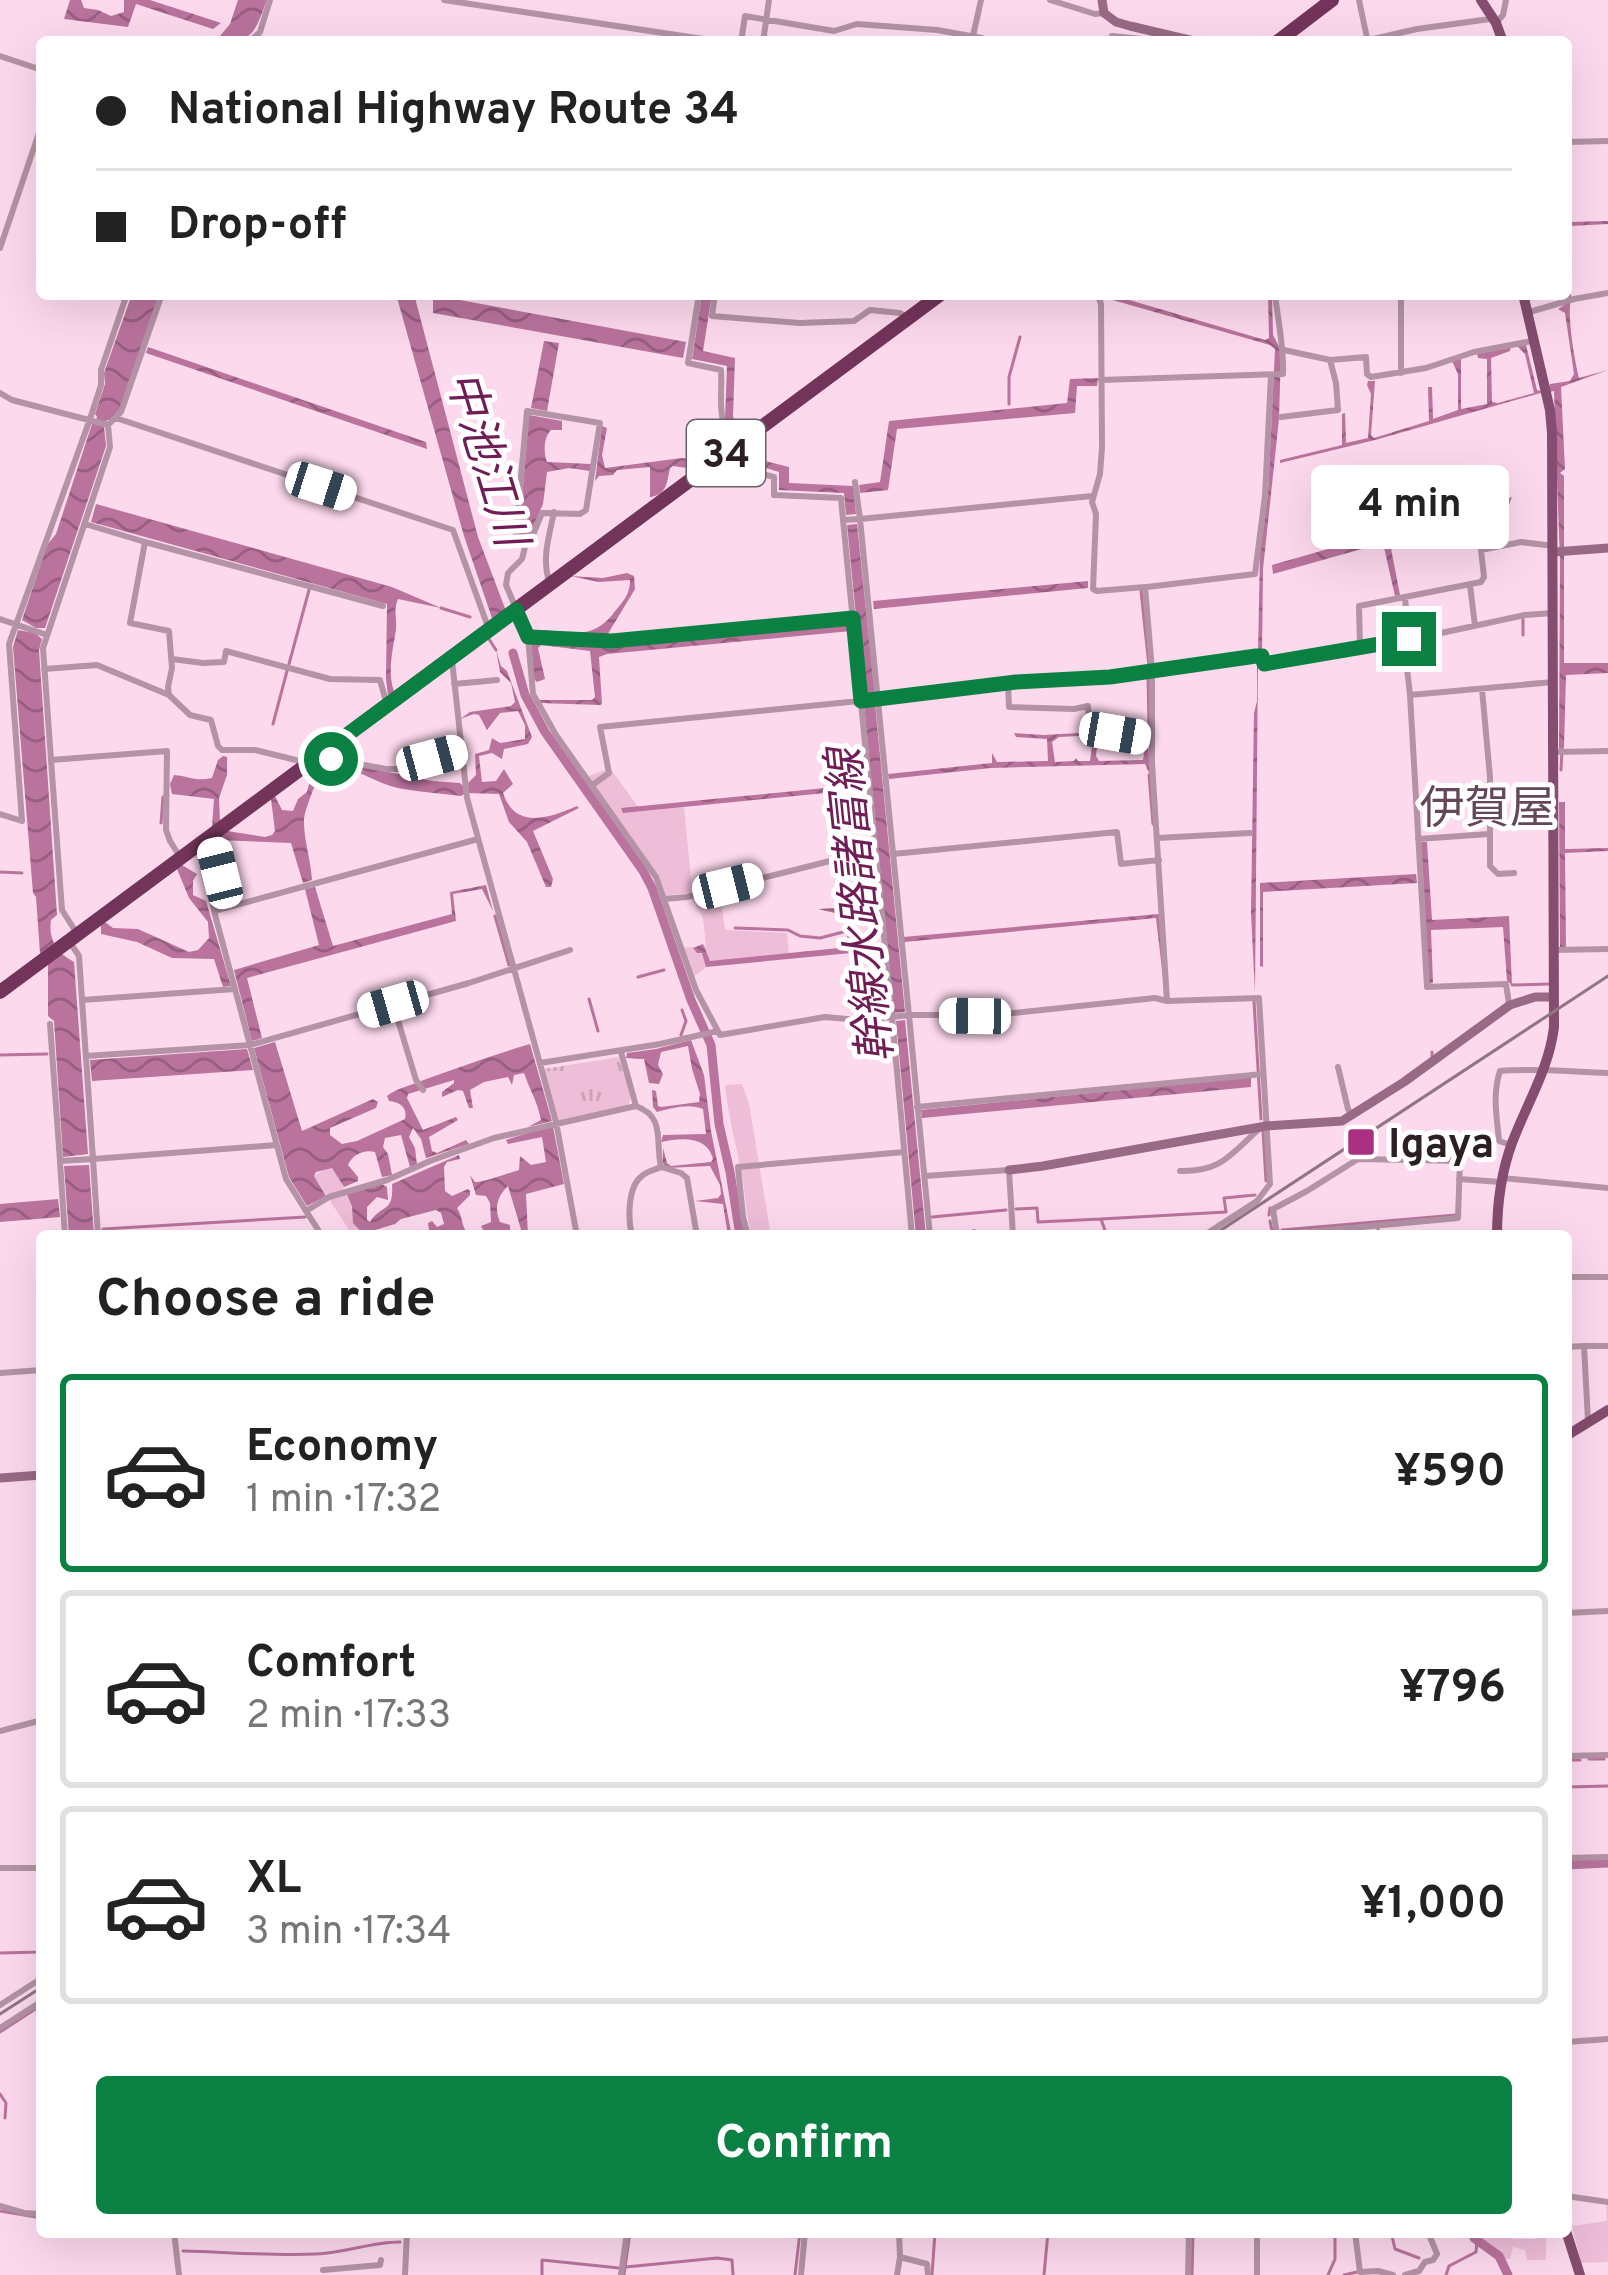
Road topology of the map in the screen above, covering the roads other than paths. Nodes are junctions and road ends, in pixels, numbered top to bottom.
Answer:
1 (270, 0) edge
2 (446, 0) edge
3 (770, 0) edge
4 (981, 0) edge
5 (1050, 0) edge
6 (1102, 0) edge
7 (1321, 0) edge
8 (1332, 0) edge
9 (1359, 0) edge
10 (1481, 0) edge
11 (1506, 0) edge
12 (1104, 13) junction
13 (759, 19) junction
14 (1495, 21) junction
15 (1116, 22) junction
16 (256, 36) edge
17 (683, 36) edge
18 (742, 36) edge
19 (762, 36) edge
20 (973, 36) joint
21 (1112, 36) edge
22 (1173, 36) edge
23 (1275, 36) edge
24 (1285, 36) edge
25 (1365, 36) edge
26 (1381, 36) edge
27 (1501, 36) edge
28 (0, 56) edge
29 (36, 68) edge
30 (36, 142) edge
31 (1572, 142) edge
32 (1608, 142) edge
33 (0, 248) edge
34 (1608, 293) edge
35 (1572, 299) edge
36 (126, 300) edge
37 (161, 300) edge
38 (698, 300) edge
39 (715, 300) edge
40 (933, 300) edge
41 (1100, 300) edge
42 (1276, 300) edge
43 (1402, 300) edge
44 (1524, 300) edge
45 (1569, 300) edge
46 (1526, 313) junction
47 (909, 318) junction
48 (1532, 341) junction
49 (1284, 350) junction
50 (1334, 359) junction
51 (1401, 373) junction
52 (1271, 376) junction
53 (1101, 380) junction
54 (0, 393) edge
55 (1281, 416) dead end
56 (116, 418) junction
57 (92, 420) junction
58 (108, 425) junction
59 (738, 444) junction
60 (855, 482) dead end
61 (1092, 496) junction
62 (554, 512) junction
63 (88, 516) junction
64 (851, 519) junction
65 (145, 542) junction
66 (525, 547) junction
67 (1608, 548) edge
68 (1558, 550) junction
69 (550, 584) junction
70 (1470, 585) junction
71 (1145, 587) junction
72 (1400, 599) junction
73 (383, 606) dead end
74 (514, 611) junction
75 (1553, 613) junction
76 (853, 618) junction
77 (0, 619) edge
78 (1475, 623) junction
79 (20, 626) junction
80 (490, 628) junction
81 (47, 635) junction
82 (528, 637) junction
83 (1409, 637) junction
84 (1360, 646) junction
85 (451, 657) junction
86 (172, 659) junction
87 (44, 669) junction
88 (1152, 670) junction
89 (497, 680) dead end
90 (1553, 682) junction
91 (1008, 683) junction
92 (454, 684) junction
93 (1482, 688) junction
94 (1413, 694) junction
95 (169, 695) junction
96 (870, 700) junction
97 (387, 705) junction
98 (0, 708) edge
99 (14, 711) junction
100 (1152, 740) junction
101 (460, 751) junction
102 (1608, 751) edge
103 (324, 752) junction
104 (1559, 752) junction
105 (51, 760) junction
106 (309, 763) junction
107 (591, 786) junction
108 (0, 814) edge
109 (1250, 833) dead end
110 (1489, 834) junction
111 (211, 836) junction
112 (1157, 838) junction
113 (478, 839) junction
114 (1418, 839) junction
115 (893, 854) junction
116 (876, 855) junction
117 (182, 857) junction
118 (1159, 860) junction
119 (1514, 873) dead end
120 (664, 899) junction
121 (214, 911) junction
122 (69, 942) junction
123 (1608, 949) edge
124 (570, 950) dead end
125 (1555, 950) junction
126 (514, 968) junction
127 (235, 989) junction
128 (0, 992) edge
129 (1554, 997) junction
130 (82, 1000) junction
131 (1167, 1001) junction
132 (393, 1004) junction
133 (1510, 1005) junction
134 (900, 1016) junction
135 (50, 1024) dead end
136 (718, 1031) junction
137 (255, 1044) junction
138 (621, 1054) junction
139 (86, 1056) junction
140 (540, 1063) junction
141 (1338, 1067) dead end
142 (1544, 1070) junction
143 (1608, 1073) edge
144 (1259, 1074) junction
145 (423, 1090) dead end
146 (636, 1106) junction
147 (917, 1107) junction
148 (1352, 1116) junction
149 (556, 1122) junction
150 (1264, 1126) junction
151 (276, 1145) junction
152 (1511, 1145) junction
153 (904, 1151) junction
154 (93, 1159) junction
155 (60, 1161) junction
156 (661, 1167) junction
157 (1009, 1170) junction
158 (1180, 1171) dead end
159 (925, 1176) junction
160 (1462, 1179) junction
161 (1502, 1180) junction
162 (1608, 1188) edge
163 (306, 1211) junction
164 (65, 1230) edge
165 (98, 1230) edge
166 (318, 1230) edge
167 (576, 1230) edge
168 (630, 1230) edge
169 (696, 1230) edge
170 (746, 1230) edge
171 (911, 1230) edge
172 (930, 1230) edge
173 (1013, 1230) edge
174 (1212, 1230) edge
175 (1276, 1230) edge
176 (1329, 1230) edge
177 (1498, 1230) edge
178 (1572, 1277) edge
179 (1608, 1277) edge
180 (1584, 1346) junction
181 (1608, 1346) edge
182 (1572, 1347) edge
183 (36, 1370) edge
184 (0, 1373) edge
185 (1608, 1410) edge
186 (1588, 1421) junction
187 (1572, 1432) edge
188 (36, 1475) edge
189 (0, 1478) edge
190 (1605, 1611) edge
191 (1572, 1613) edge
192 (36, 1722) edge
193 (0, 1731) edge
194 (1608, 1755) edge
195 (1572, 1756) edge
196 (1608, 1857) edge
197 (1572, 1858) edge
198 (0, 1868) edge
199 (36, 1868) edge
200 (36, 1982) edge
201 (36, 2005) edge
202 (0, 2006) edge
203 (0, 2028) edge
204 (1608, 2039) edge
205 (1572, 2042) edge
206 (1572, 2197) edge
207 (1608, 2202) edge
208 (0, 2206) edge
209 (36, 2213) edge
210 (176, 2238) edge
211 (406, 2238) edge
212 (626, 2238) edge
213 (804, 2238) edge
214 (899, 2238) edge
215 (1189, 2238) edge
216 (1257, 2238) edge
217 (1355, 2238) edge
218 (1430, 2238) edge
219 (1568, 2238) edge
220 (901, 2257) junction
221 (381, 2260) dead end
222 (322, 2270) dead end
223 (339, 2272) edge
224 (179, 2275) edge
225 (405, 2275) edge
226 (621, 2275) edge
227 (801, 2275) edge
228 (897, 2275) edge
229 (928, 2275) edge
230 (1188, 2275) edge
231 (1257, 2275) edge
232 (1393, 2275) edge
233 (1405, 2275) edge
234 (1580, 2275) edge

1 - 16 street
2 - 17 street
3 - 13 street
4 - 20 street
5 - 12 street
6 - 12 street
7 - 23 highway
8 - 24 highway
9 - 25 street
10 - 14 main road
11 - 14 street
12 - 15 street
13 - 18 street
13 - 19 street
13 - 20 street
14 - 26 street
14 - 27 main road
15 - 21 street
15 - 22 street
28 - 29 street
30 - 33 street
31 - 32 street
34 - 35 street
36 - 57 street
37 - 56 street
38 - 59 street
39 - 47 street
40 - 47 highway, 34
41 - 53 street
42 - 49 street
43 - 51 street
44 - 46 main road
45 - 46 street
46 - 48 main road
47 - 59 highway, 34
48 - 51 street
48 - 68 main road
49 - 50 street
49 - 52 street
50 - 51 street
50 - 55 street
52 - 53 street
52 - 71 street
53 - 61 street
54 - 57 street
56 - 58 street
56 - 80 street
57 - 58 street
57 - 79 street
58 - 63 street
59 - 64 street
59 - 69 highway, 34
60 - 64 street
61 - 64 street
61 - 71 street
62 - 66 street
62 - 66 street
62 - 69 street
63 - 65 street
63 - 81 street
64 - 76 street
64 - 96 street
65 - 73 street
65 - 86 street
66 - 74 street
67 - 68 street
68 - 70 street
68 - 75 main road
69 - 74 highway, 34
70 - 72 street
70 - 78 street
71 - 88 street
72 - 83 street
72 - 84 street
74 - 80 highway, 34
74 - 82 street
75 - 78 street
75 - 90 main road
76 - 82 street
76 - 96 street
77 - 79 street
78 - 83 street
79 - 81 street
79 - 99 street
80 - 85 highway, 34
81 - 87 street
82 - 107 street
83 - 84 street
83 - 94 street
84 - 88 street
85 - 92 street
85 - 97 highway, 34
86 - 95 street
86 - 97 street
87 - 95 street
87 - 105 street
88 - 91 street
88 - 100 street
89 - 92 street
90 - 93 street
90 - 104 main road
91 - 96 street
91 - 100 street
92 - 101 street
93 - 94 street
93 - 110 street
94 - 114 street
95 - 106 street
96 - 107 street
96 - 115 street
96 - 116 street
97 - 103 highway, 34
98 - 99 street
99 - 108 street
100 - 112 street
101 - 103 street
101 - 113 street
102 - 104 street
103 - 106 highway, 34
104 - 125 main road
105 - 117 street
105 - 122 street
106 - 111 highway, 34
107 - 120 street
109 - 112 street
110 - 114 street
110 - 119 street
111 - 117 highway, 34
111 - 121 street
112 - 118 street
113 - 121 street
113 - 126 street
114 - 133 street
115 - 118 street
115 - 134 street
116 - 120 street
116 - 134 street
117 - 122 highway, 34
118 - 131 street
120 - 136 street
121 - 127 street
122 - 128 highway, 34
122 - 130 street
123 - 125 street
124 - 126 street
125 - 129 main road
126 - 132 street
126 - 140 street
127 - 130 street
127 - 137 street
129 - 133 street
129 - 142 main road
130 - 139 street
131 - 134 street
131 - 144 street
132 - 137 street
132 - 145 street
133 - 148 street
134 - 136 street
134 - 147 street
134 - 153 street
135 - 155 street
136 - 138 street
137 - 139 street
137 - 151 street
138 - 140 street
138 - 146 street
139 - 154 street
140 - 149 street
141 - 148 street
142 - 143 street
142 - 152 main road
142 - 152 street
144 - 147 street
144 - 150 street
146 - 149 street
146 - 156 street
147 - 159 street
148 - 150 street
149 - 163 street
149 - 167 street
150 - 157 street
150 - 158 street
150 - 174 street
151 - 154 street
151 - 163 street
152 - 161 main road
153 - 170 street
153 - 171 street
154 - 155 street
154 - 165 street
155 - 164 street
156 - 168 street
156 - 169 street
157 - 159 street
157 - 173 street
159 - 172 street
160 - 161 street
160 - 175 street
160 - 176 street
161 - 162 street
161 - 177 main road
163 - 166 street
178 - 179 street
180 - 181 street
180 - 182 street
180 - 186 street
183 - 184 street
185 - 186 main road
186 - 187 main road
188 - 189 street
190 - 191 street
192 - 193 street
194 - 195 street
196 - 197 street
198 - 199 street
200 - 202 street
201 - 203 street
204 - 205 street
206 - 207 street
208 - 209 street
210 - 224 street
211 - 225 street
212 - 226 street
213 - 227 street
214 - 220 street
215 - 230 street
216 - 231 street
217 - 232 street
218 - 233 street
219 - 234 main road
220 - 228 street
220 - 229 street
221 - 223 street
222 - 223 street

